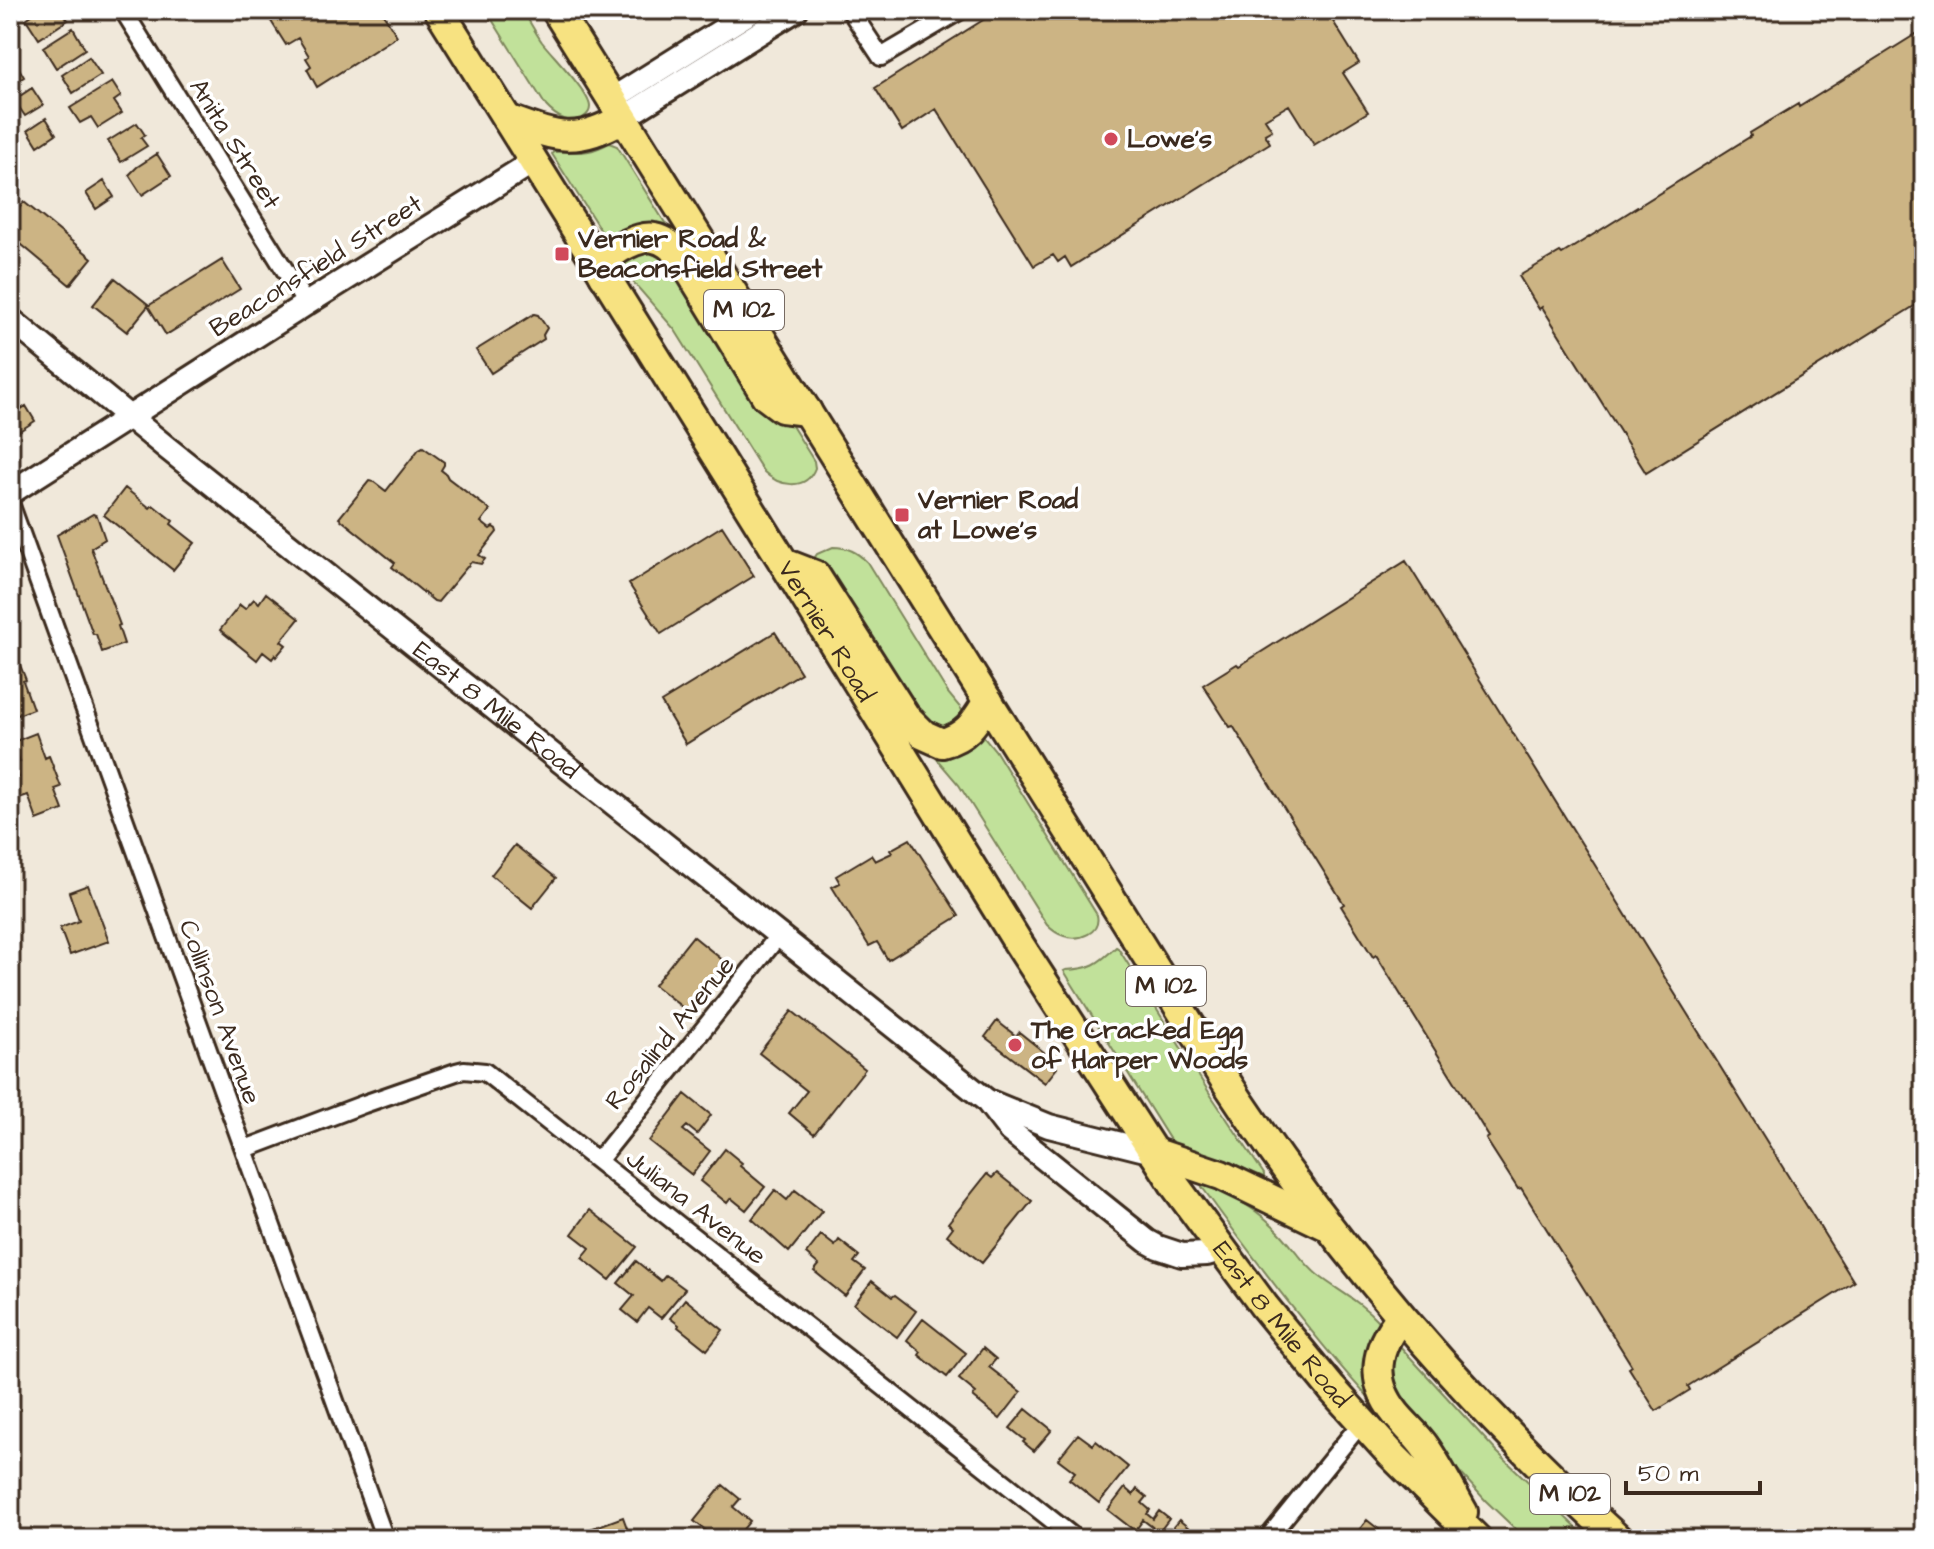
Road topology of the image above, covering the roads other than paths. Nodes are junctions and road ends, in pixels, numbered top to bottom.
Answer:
1 (123, 10) edge
2 (439, 10) edge
3 (556, 10) edge
4 (754, 10) edge
5 (796, 10) edge
6 (850, 10) edge
7 (961, 10) edge
8 (618, 108) junction
9 (507, 119) junction
10 (533, 162) junction
11 (604, 275) junction
12 (306, 304) junction
13 (10, 319) edge
14 (807, 411) junction
15 (130, 418) junction
16 (10, 493) edge
17 (10, 503) edge
18 (784, 563) junction
19 (988, 701) junction
20 (779, 935) junction
21 (986, 1100) junction
22 (245, 1149) junction
23 (1153, 1152) junction
24 (598, 1161) junction
25 (1329, 1228) junction
26 (1221, 1250) junction
27 (1401, 1317) junction
28 (1362, 1422) junction
29 (385, 1539) edge
30 (1076, 1539) edge
31 (1267, 1539) edge
32 (1478, 1539) edge
33 (1618, 1539) edge

1 - 12 street, Anita Street
2 - 9 highway, Vernier Road
3 - 8 highway, M 102
4 - 8 street
5 - 8 street
6 - 7 street
8 - 9 highway
8 - 14 highway, M 102
9 - 10 highway, Vernier Road
10 - 11 highway, Vernier Road
10 - 12 street, Beaconsfield Street
11 - 14 highway
11 - 18 highway, Vernier Road
12 - 15 street, Beaconsfield Street
13 - 15 street, East 8 Mile Road
14 - 19 highway, M 102
15 - 16 street, Beaconsfield Street
15 - 20 street, East 8 Mile Road
17 - 22 street, Collinson Avenue
18 - 19 highway
18 - 23 highway, Vernier Road
19 - 25 highway, M 102
20 - 21 street, East 8 Mile Road
20 - 24 street, Rosalind Avenue
21 - 23 street, East 8 Mile Road
21 - 26 street, East 8 Mile Road
22 - 24 street, Juliana Avenue
22 - 29 street, Collinson Avenue
23 - 25 highway
23 - 26 highway, Vernier Road
24 - 30 street, Juliana Avenue
25 - 27 highway, M 102
26 - 28 highway, East 8 Mile Road
27 - 32 highway
27 - 33 highway, M 102
28 - 31 street
28 - 32 highway, East 8 Mile Road

